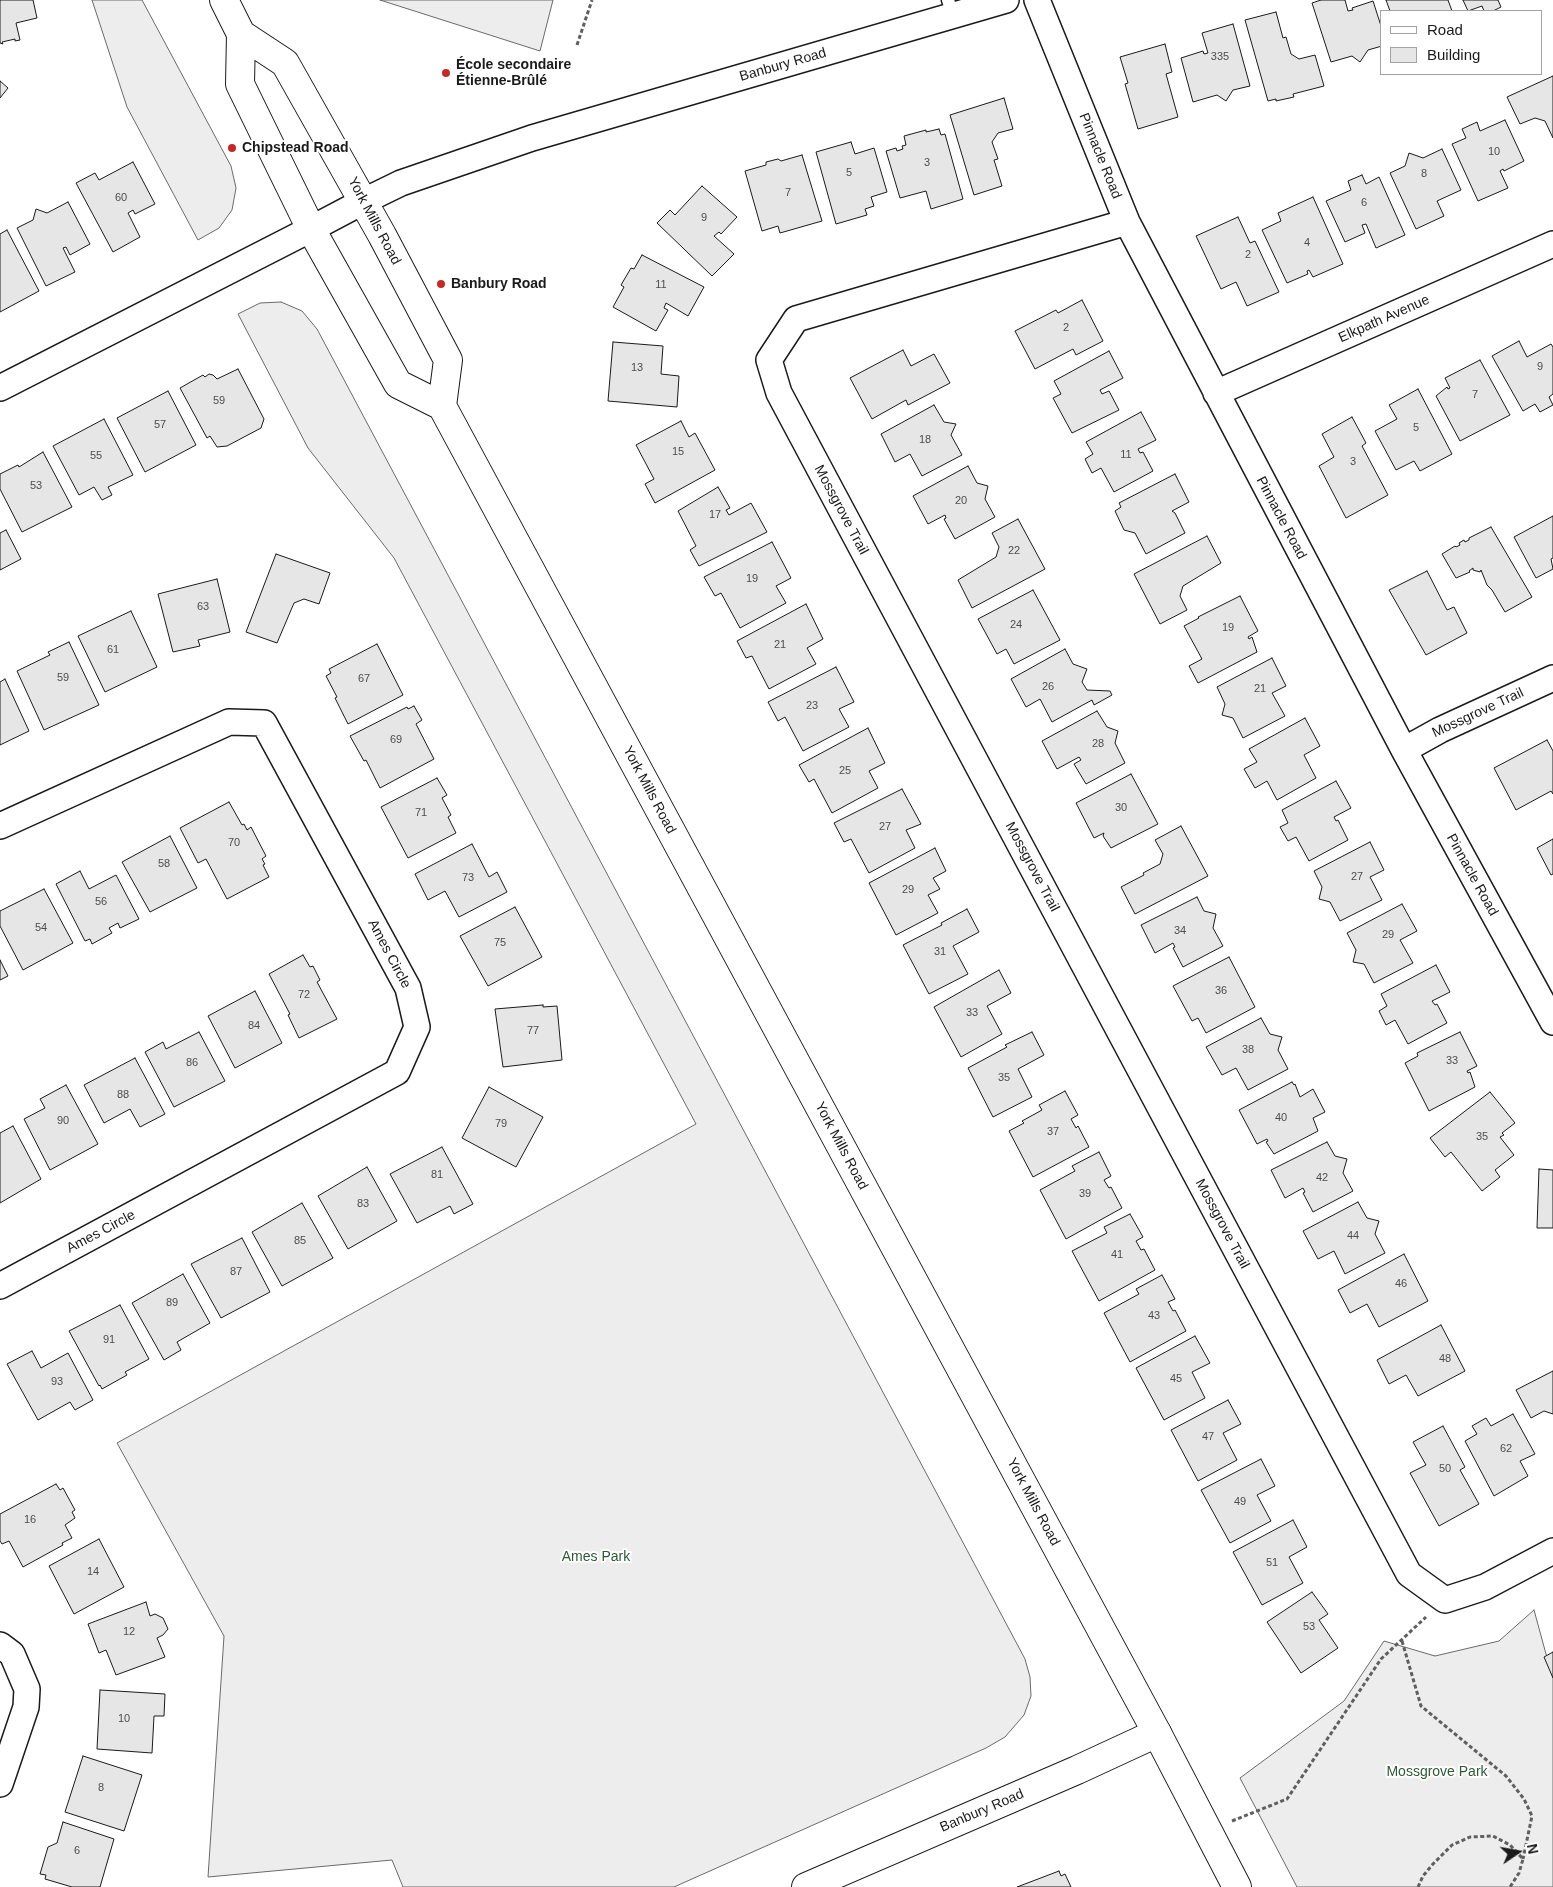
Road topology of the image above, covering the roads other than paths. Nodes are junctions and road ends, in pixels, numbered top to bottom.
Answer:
1 (224, 0) edge
2 (1006, 0) edge
3 (1037, 0) edge
4 (951, 8) edge
5 (241, 34) junction
6 (364, 201) junction
7 (1127, 222) junction
8 (312, 229) junction
9 (1553, 244) edge
10 (0, 388) edge
11 (1216, 393) junction
12 (442, 406) junction
13 (1553, 678) edge
14 (1404, 750) junction
15 (0, 826) edge
16 (1553, 1022) edge
17 (0, 1286) edge
18 (1553, 1551) edge
19 (0, 1645) edge
20 (1158, 1733) junction
21 (0, 1784) edge
22 (806, 1887) edge
23 (1238, 1887) edge

1 - 5 main road
2 - 4 street, Banbury Road
3 - 7 street, Pinnacle Road
4 - 6 street, Banbury Road
5 - 6 main road, York Mills Road
5 - 8 main road
6 - 8 street, Banbury Road
6 - 12 main road, York Mills Road
7 - 11 street, Pinnacle Road
7 - 18 street, Mossgrove Trail
8 - 10 street
8 - 12 main road
9 - 11 street, Elkpath Avenue
11 - 14 street, Pinnacle Road
12 - 20 main road, York Mills Road
13 - 14 street, Mossgrove Trail
14 - 16 street, Pinnacle Road
15 - 17 street, Ames Circle
19 - 21 street
20 - 22 main road, Banbury Road
20 - 23 main road, York Mills Road

